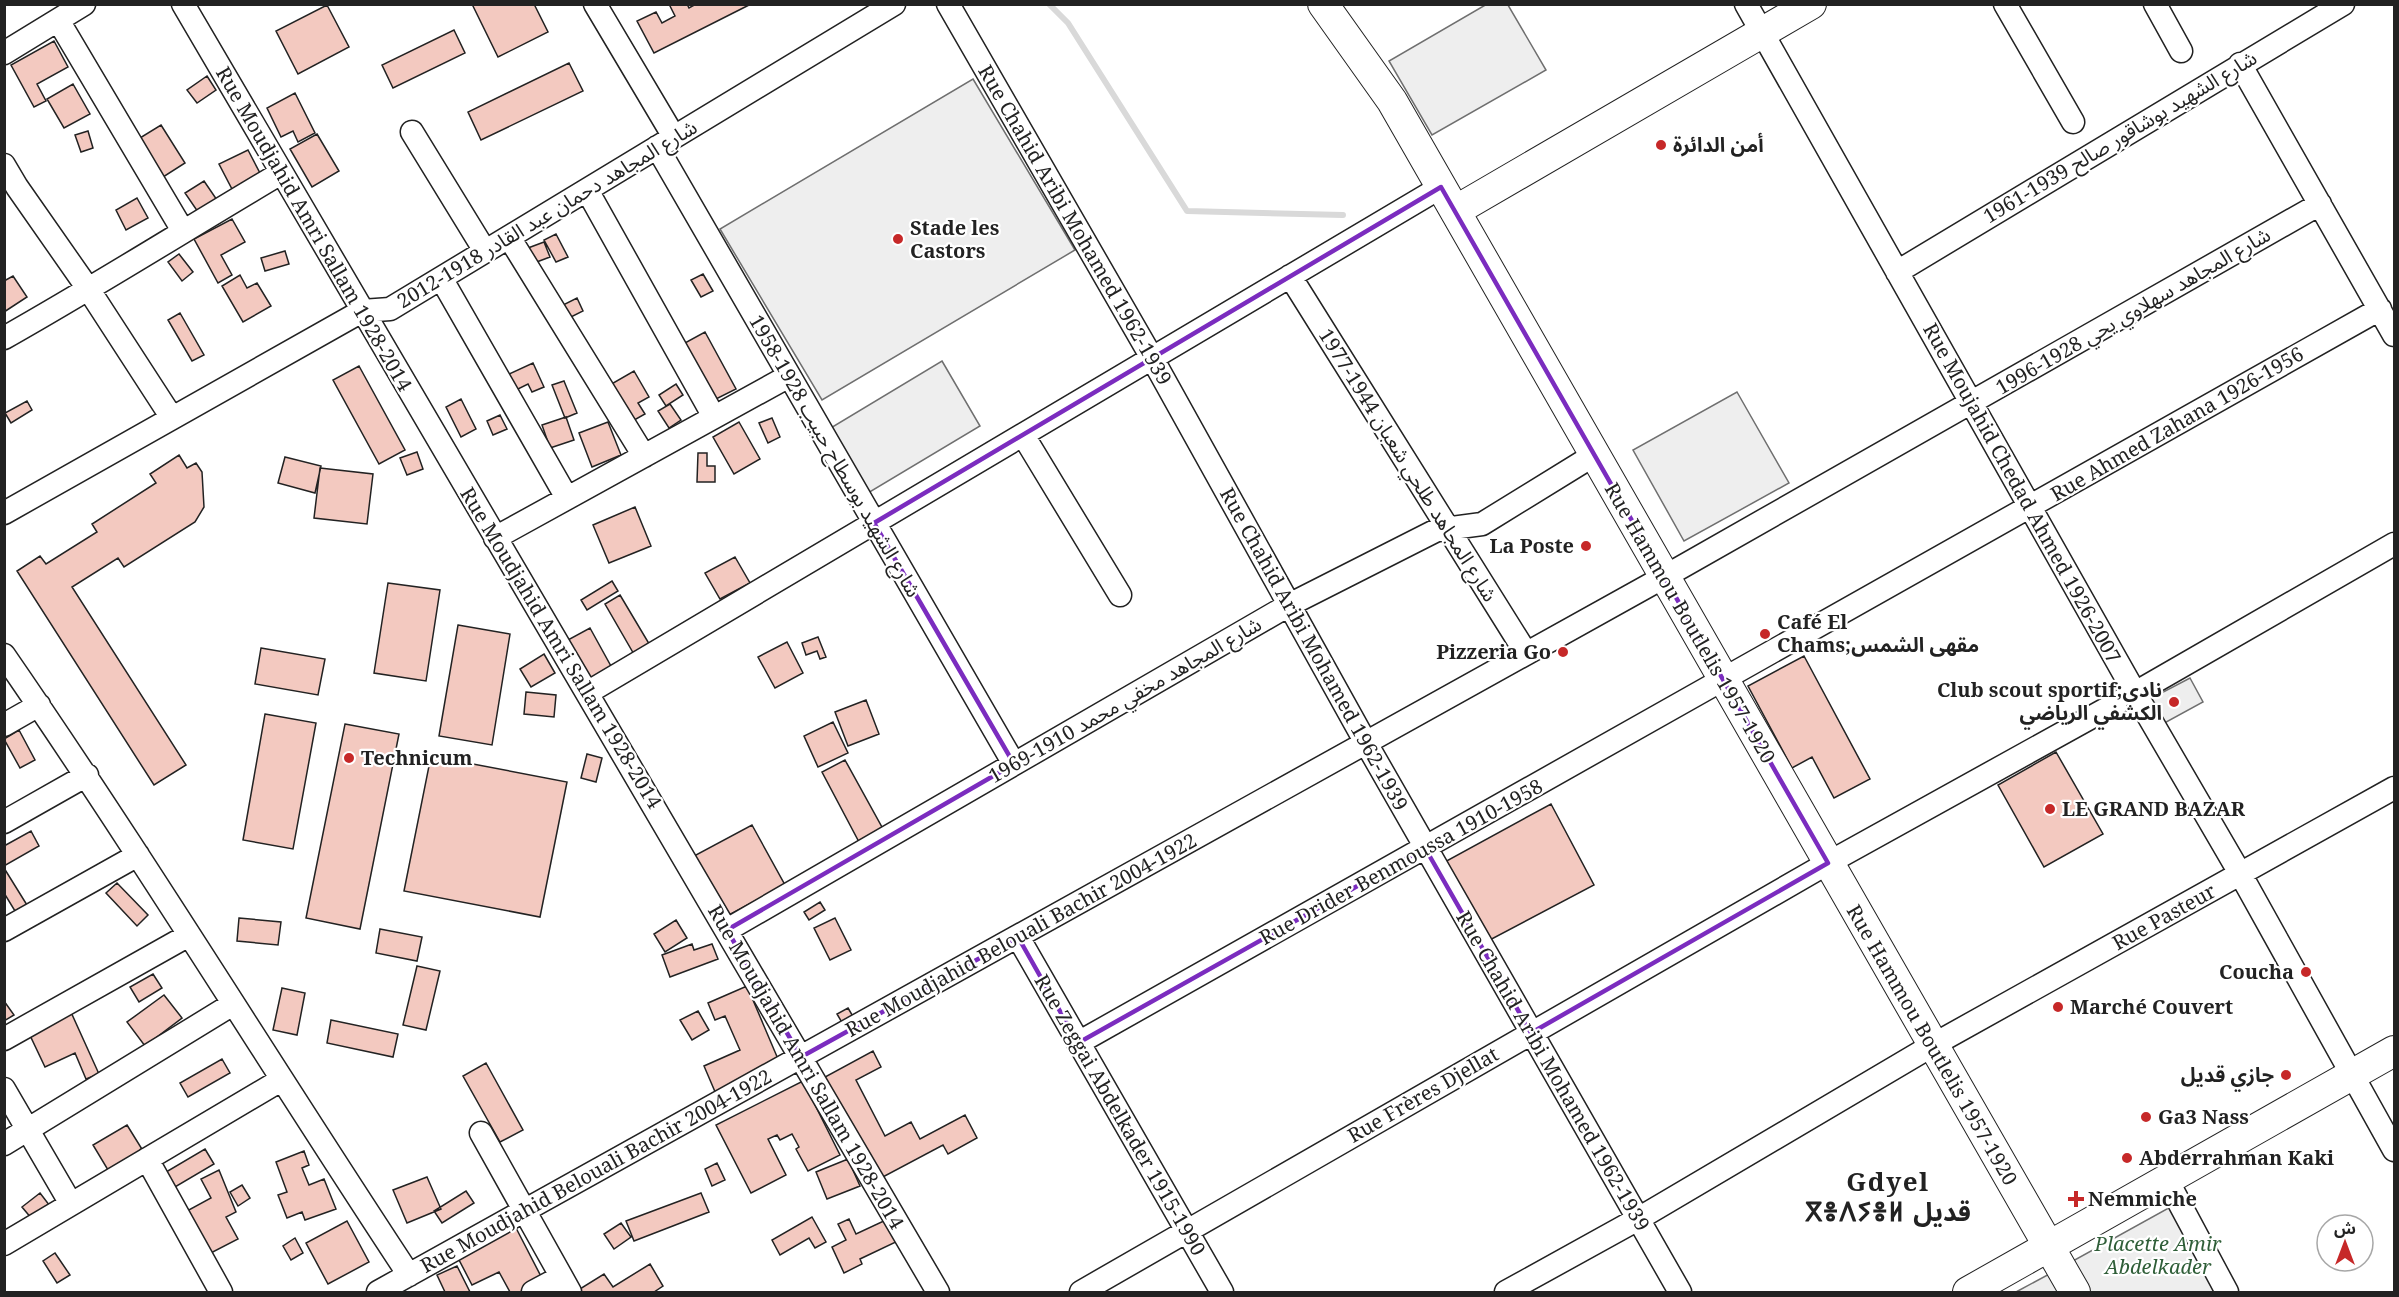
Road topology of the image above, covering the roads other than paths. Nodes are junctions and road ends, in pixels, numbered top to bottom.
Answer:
1 (84, 4) edge
2 (183, 4) edge
3 (595, 4) edge
4 (894, 4) edge
5 (948, 4) edge
6 (1323, 4) edge
7 (1746, 4) edge
8 (1811, 4) edge
9 (2005, 4) edge
10 (2155, 4) edge
11 (2343, 4) edge
12 (58, 21) junction
13 (1762, 33) junction
14 (2181, 51) dead end
15 (4, 53) edge
16 (2240, 64) junction
17 (2073, 122) dead end
18 (412, 132) dead end
19 (666, 142) junction
20 (4, 165) edge
21 (281, 173) junction
22 (587, 190) junction
23 (11, 191) edge
24 (1448, 199) junction
25 (2320, 204) junction
26 (183, 231) junction
27 (509, 237) junction
28 (485, 251) junction
29 (1897, 272) junction
30 (1290, 276) junction
31 (441, 278) junction
32 (89, 290) junction
33 (2380, 309) junction
34 (362, 311) junction
35 (2394, 335) edge
36 (4, 338) edge
37 (1152, 358) junction
38 (789, 376) junction
39 (1972, 404) junction
40 (714, 417) junction
41 (172, 418) junction
42 (1023, 435) junction
43 (1594, 455) junction
44 (644, 456) junction
45 (567, 498) junction
46 (2030, 507) junction
47 (4, 513) edge
48 (874, 523) junction
49 (1448, 529) junction
50 (495, 538) junction
51 (2394, 544) edge
52 (1664, 577) junction
53 (1120, 595) dead end
54 (1289, 606) junction
55 (1526, 653) junction
56 (4, 655) edge
57 (1723, 680) junction
58 (587, 693) junction
59 (2135, 693) junction
60 (39, 705) junction
61 (4, 724) edge
62 (1366, 743) junction
63 (1014, 765) junction
64 (87, 775) junction
65 (2394, 788) edge
66 (4, 822) edge
67 (1425, 848) junction
68 (138, 855) junction
69 (1828, 863) junction
70 (2241, 875) junction
71 (4, 930) edge
72 (727, 930) junction
73 (189, 935) junction
74 (1018, 937) junction
75 (233, 1004) junction
76 (1531, 1033) junction
77 (4, 1039) edge
78 (1078, 1043) junction
79 (1934, 1045) junction
80 (2394, 1051) edge
81 (801, 1058) junction
82 (2352, 1076) junction
83 (281, 1080) junction
84 (4, 1089) edge
85 (28, 1130) junction
86 (481, 1133) dead end
87 (4, 1144) edge
88 (2394, 1150) edge
89 (147, 1159) junction
90 (2167, 1180) junction
91 (72, 1204) junction
92 (523, 1212) junction
93 (1638, 1219) junction
94 (1186, 1231) junction
95 (4, 1244) edge
96 (2047, 1247) junction
97 (409, 1275) junction
98 (565, 1285) edge
99 (221, 1293) edge
100 (378, 1293) edge
101 (533, 1293) edge
102 (938, 1293) edge
103 (1081, 1293) edge
104 (1222, 1293) edge
105 (1506, 1293) edge
106 (1680, 1293) edge
107 (1968, 1293) edge
108 (2075, 1293) edge
109 (2227, 1293) edge

1 - 12 street
2 - 21 street, Rue Moudjahid Amri Sallam 1928-2014
3 - 19 street, شارع الشهيد بوسطاح حبيب 1928-1958
4 - 19 street, شارع المجاهد دحمان عبد القادر 1918-2012
5 - 37 street, Rue Chahid Aribi Mohamed 1962-1939
6 - 24 main road, Rue Hammou Boutlelis 1957-1920
7 - 13 street, Rue Moujahid Chedad Ahmed 1926-2007
8 - 13 main road
9 - 17 street
10 - 14 street
11 - 16 street, شارع الشهيد بوشاقور صالح 1939-1961
12 - 15 street
12 - 26 street
13 - 24 main road
13 - 29 street, Rue Moujahid Chedad Ahmed 1926-2007
16 - 25 street
16 - 29 street, شارع الشهيد بوشاقور صالح 1939-1961
18 - 28 street
19 - 22 street, شارع المجاهد دحمان عبد القادر 1918-2012
19 - 38 street, شارع الشهيد بوسطاح حبيب 1928-1958
20 - 23 street
21 - 26 street
21 - 34 street, Rue Moudjahid Amri Sallam 1928-2014
22 - 27 street, شارع المجاهد دحمان عبد القادر 1918-2012
22 - 40 street
23 - 32 street
24 - 30 street
24 - 43 main road, Rue Hammou Boutlelis 1957-1920
25 - 33 street
25 - 39 street, شارع المجاهد سهلاوي يحي 1928-1996
26 - 32 street
27 - 28 street, شارع المجاهد دحمان عبد القادر 1918-2012
27 - 44 street
28 - 31 street, شارع المجاهد دحمان عبد القادر 1918-2012
29 - 39 street, Rue Moujahid Chedad Ahmed 1926-2007
30 - 37 street
30 - 49 street, شارع المجاهد طلحي شعبان 1944-1977
31 - 34 street, شارع المجاهد دحمان عبد القادر 1918-2012
31 - 45 street
32 - 36 street
32 - 41 street
33 - 35 street
33 - 46 street, Rue Ahmed Zahana 1926-1956
34 - 41 street, شارع المجاهد دحمان عبد القادر 1918-2012
34 - 50 street, Rue Moudjahid Amri Sallam 1928-2014
37 - 42 street
37 - 54 street, Rue Chahid Aribi Mohamed 1962-1939
38 - 40 street
38 - 48 street, شارع الشهيد بوسطاح حبيب 1928-1958
39 - 46 street, Rue Moujahid Chedad Ahmed 1926-2007
39 - 52 street, شارع المجاهد سهلاوي يحي 1928-1996
40 - 44 street
41 - 47 street, شارع المجاهد دحمان عبد القادر 1918-2012
42 - 48 street
42 - 53 street
43 - 49 street, شارع المجاهد مخفي محمد 1910-1969
43 - 52 main road, Rue Hammou Boutlelis 1957-1920
44 - 45 street
45 - 50 street
46 - 57 street, Rue Ahmed Zahana 1926-1956
46 - 59 street, Rue Moujahid Chedad Ahmed 1926-2007
48 - 58 street
48 - 63 street, شارع الشهيد بوسطاح حبيب 1928-1958
49 - 54 street, شارع المجاهد مخفي محمد 1910-1969
49 - 55 street, شارع المجاهد طلحي شعبان 1944-1977
50 - 58 street, Rue Moudjahid Amri Sallam 1928-2014
51 - 59 street, Rue Frères Djellat
52 - 55 street, Rue Moudjahid Belouali Bachir 2004-1922
52 - 57 main road, Rue Hammou Boutlelis 1957-1920
54 - 62 street, Rue Chahid Aribi Mohamed 1962-1939
54 - 63 street, شارع المجاهد مخفي محمد 1910-1969
55 - 62 street, Rue Moudjahid Belouali Bachir 2004-1922
56 - 60 street
57 - 67 street, Rue Drider Benmoussa 1910-1958
57 - 69 main road, Rue Hammou Boutlelis 1957-1920
58 - 72 street, Rue Moudjahid Amri Sallam 1928-2014
59 - 69 street, Rue Frères Djellat
59 - 70 street, Rue Moujahid Chedad Ahmed 1926-2007
60 - 61 street
60 - 64 street
62 - 67 street, Rue Chahid Aribi Mohamed 1962-1939
62 - 74 street, Rue Moudjahid Belouali Bachir 2004-1922
63 - 72 street, شارع المجاهد مخفي محمد 1910-1969
64 - 66 street
64 - 68 street
65 - 70 street, Rue Pasteur
67 - 76 street, Rue Chahid Aribi Mohamed 1962-1939
67 - 78 street, Rue Drider Benmoussa 1910-1958
68 - 71 street
68 - 73 street
69 - 76 street, Rue Frères Djellat
69 - 79 main road, Rue Hammou Boutlelis 1957-1920
70 - 79 street, Rue Pasteur
70 - 82 street, Rue Moujahid Chedad Ahmed 1926-2007
72 - 81 street, Rue Moudjahid Amri Sallam 1928-2014
73 - 75 street
73 - 77 street
74 - 78 street, Rue Zeggai Abdelkader 1915-1990
74 - 81 street, Rue Moudjahid Belouali Bachir 2004-1922
75 - 83 street
75 - 85 street
76 - 93 street, Rue Chahid Aribi Mohamed 1962-1939
76 - 94 street, Rue Frères Djellat
78 - 94 street, Rue Zeggai Abdelkader 1915-1990
79 - 93 street, Rue Pasteur
79 - 96 main road, Rue Hammou Boutlelis 1957-1920
80 - 82 main road
81 - 92 street, Rue Moudjahid Belouali Bachir 2004-1922
81 - 102 street, Rue Moudjahid Amri Sallam 1928-2014
82 - 88 street, Rue Moujahid Chedad Ahmed 1926-2007
82 - 90 main road
83 - 89 street
83 - 97 street
84 - 85 street
85 - 87 street
85 - 91 street
86 - 92 street
89 - 91 street
89 - 99 street
90 - 96 main road
90 - 109 street
91 - 95 street
92 - 97 street, Rue Moudjahid Belouali Bachir 2004-1922
92 - 98 street
93 - 105 street, Rue Pasteur
93 - 106 street, Rue Chahid Aribi Mohamed 1962-1939
94 - 103 street, Rue Frères Djellat
94 - 104 street, Rue Zeggai Abdelkader 1915-1990
96 - 107 main road
96 - 108 main road, Rue Hammou Boutlelis 1957-1920
97 - 100 street, Rue Moudjahid Belouali Bachir 2004-1922
98 - 101 street

